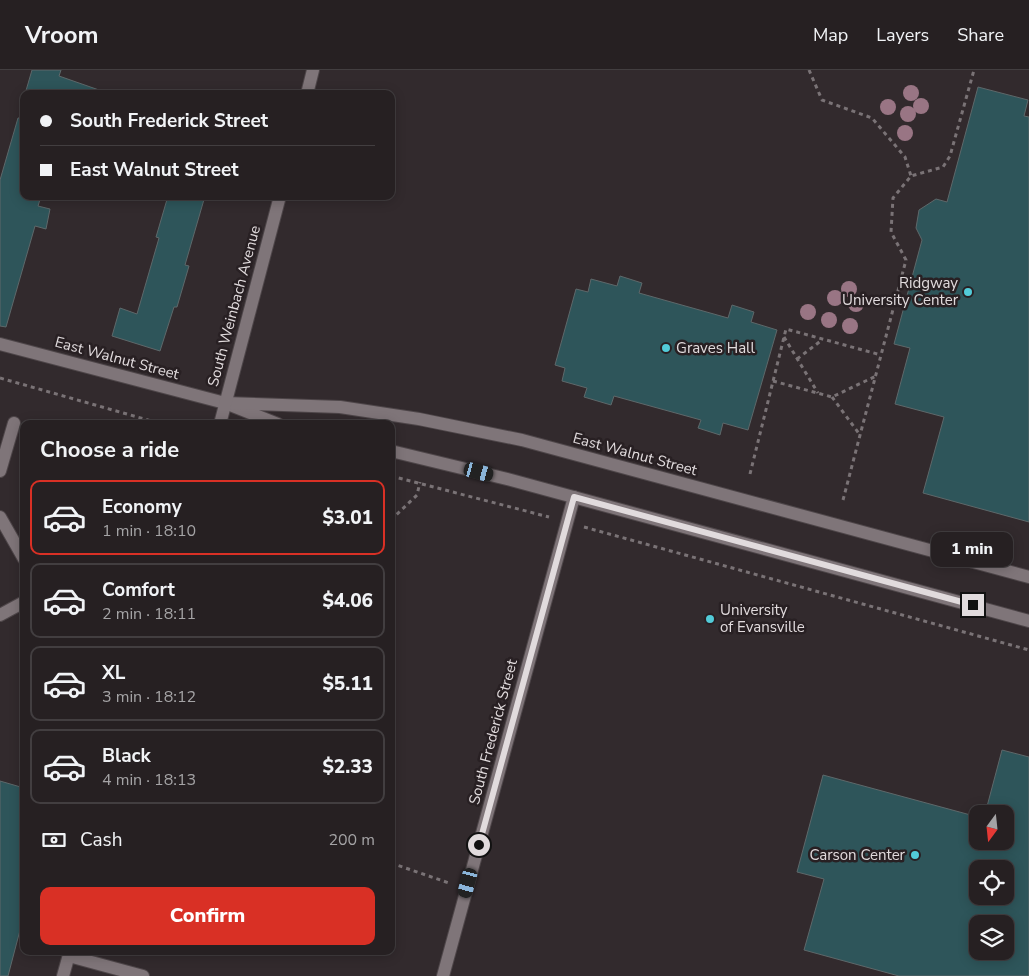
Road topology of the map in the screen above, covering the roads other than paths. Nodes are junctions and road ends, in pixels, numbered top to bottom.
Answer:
1 (313, 70) edge
2 (308, 90) edge
3 (279, 200) edge
4 (0, 344) edge
5 (225, 404) junction
6 (221, 420) edge
7 (267, 420) edge
8 (14, 423) dead end
9 (395, 452) edge
10 (0, 471) edge
11 (574, 497) junction
12 (0, 517) edge
13 (20, 552) edge
14 (1029, 577) edge
15 (20, 604) edge
16 (0, 615) edge
17 (1029, 621) edge
18 (69, 955) edge
19 (72, 955) edge
20 (63, 976) edge
21 (144, 976) edge
22 (443, 976) edge

1 - 2 street
3 - 5 street, South Weinbach Avenue
4 - 5 street, East Walnut Street
5 - 6 street, South Weinbach Avenue
5 - 7 street, East Walnut Street
5 - 14 street, East Walnut Street
8 - 10 street
9 - 11 street
11 - 17 street
11 - 22 street, South Frederick Street
12 - 13 street
15 - 16 street
18 - 20 street
19 - 21 street

